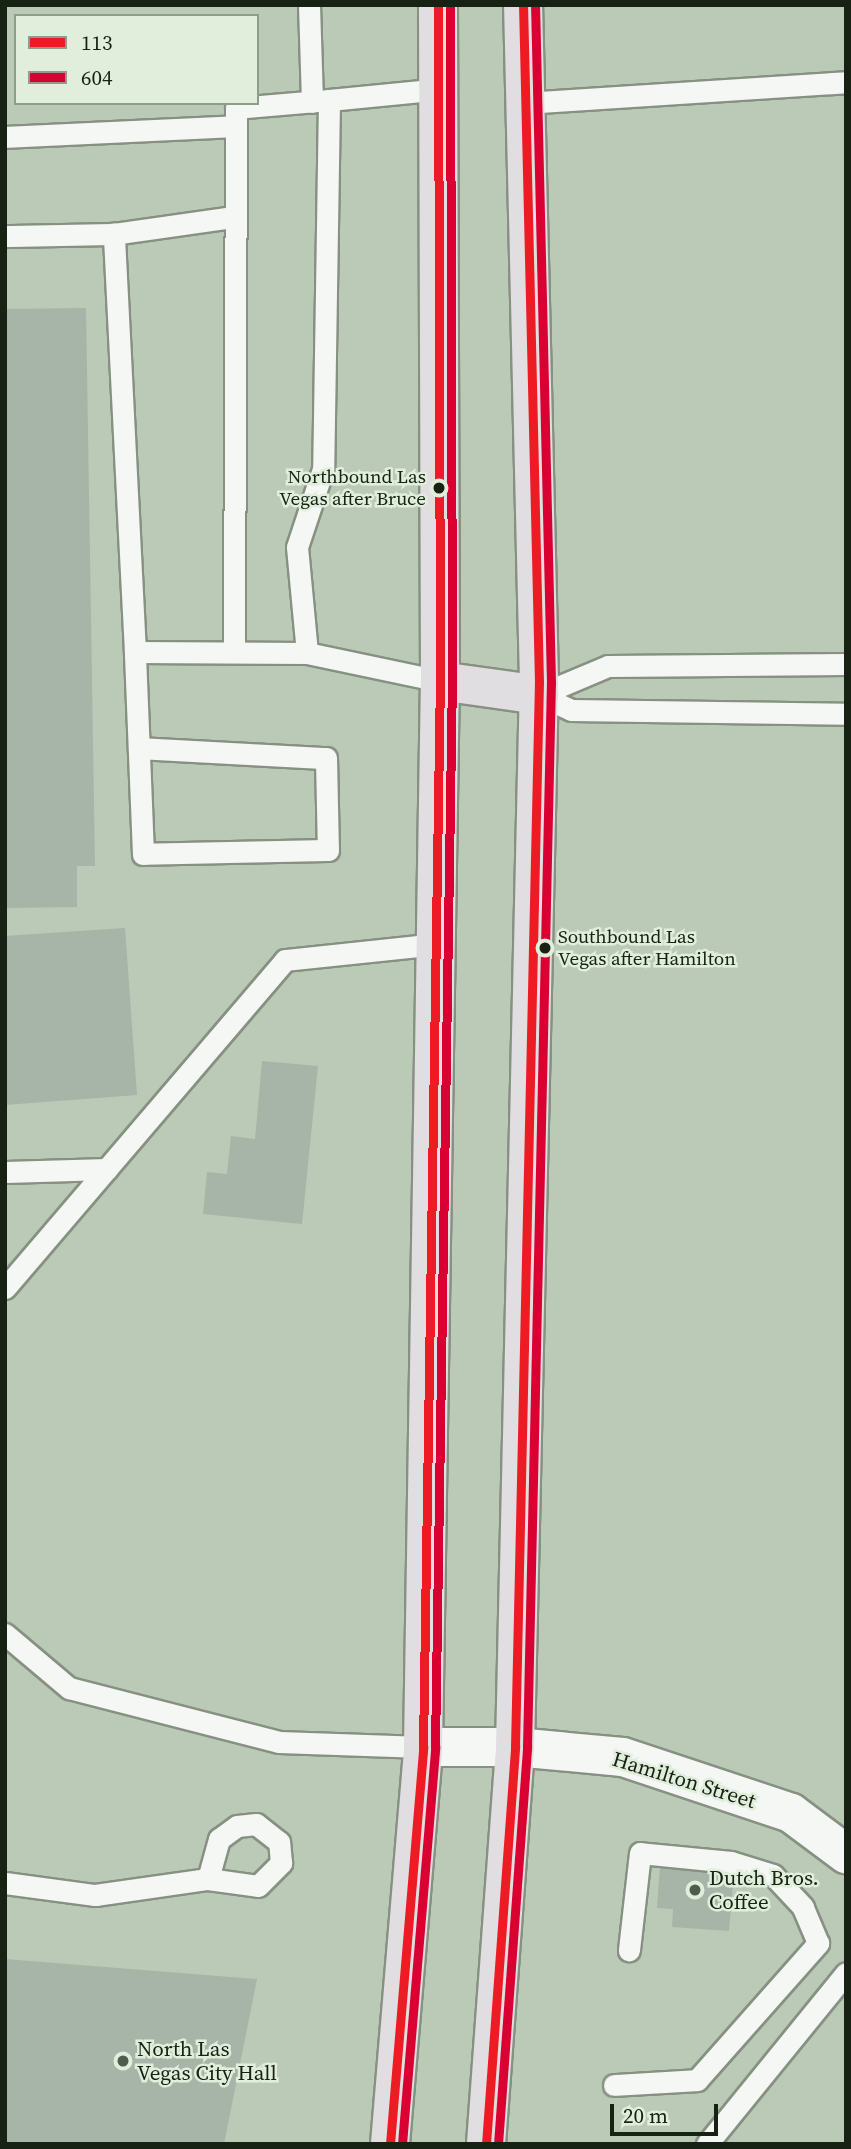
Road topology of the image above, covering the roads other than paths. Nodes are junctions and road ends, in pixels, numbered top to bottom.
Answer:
1 (309, 5) edge
2 (438, 5) edge
3 (523, 5) edge
4 (846, 82) edge
5 (441, 89) junction
6 (321, 101) junction
7 (524, 103) junction
8 (236, 126) junction
9 (5, 137) edge
10 (234, 217) junction
11 (114, 234) junction
12 (5, 236) edge
13 (135, 652) junction
14 (234, 652) junction
15 (307, 653) junction
16 (846, 664) edge
17 (440, 681) junction
18 (539, 695) junction
19 (846, 714) edge
20 (139, 748) junction
21 (436, 944) junction
22 (107, 1169) junction
23 (5, 1172) edge
24 (5, 1288) edge
25 (5, 1634) edge
26 (423, 1747) junction
27 (515, 1747) junction
28 (846, 1854) edge
29 (208, 1879) dead end
30 (5, 1883) edge
31 (629, 1950) dead end
32 (846, 1973) edge
33 (614, 2085) dead end
34 (390, 2144) edge
35 (486, 2144) edge
36 (707, 2144) edge

1 - 6 lane
2 - 5 main road
3 - 7 main road
4 - 7 lane
5 - 6 lane
5 - 17 main road
6 - 8 lane
6 - 15 lane
7 - 18 main road
8 - 9 lane
8 - 10 lane
10 - 11 lane
10 - 14 lane
11 - 12 lane
11 - 13 lane
13 - 14 lane
13 - 20 lane
14 - 15 lane
15 - 17 lane
16 - 18 lane
17 - 18 main road
17 - 21 main road
18 - 19 lane
18 - 27 main road
20 - 20 lane
21 - 22 lane
21 - 26 main road
22 - 23 lane
22 - 24 lane
25 - 26 lane
26 - 27 street, Hamilton Street
26 - 34 main road
27 - 28 street, Hamilton Street
27 - 35 main road
29 - 30 lane
31 - 33 lane
32 - 36 lane

